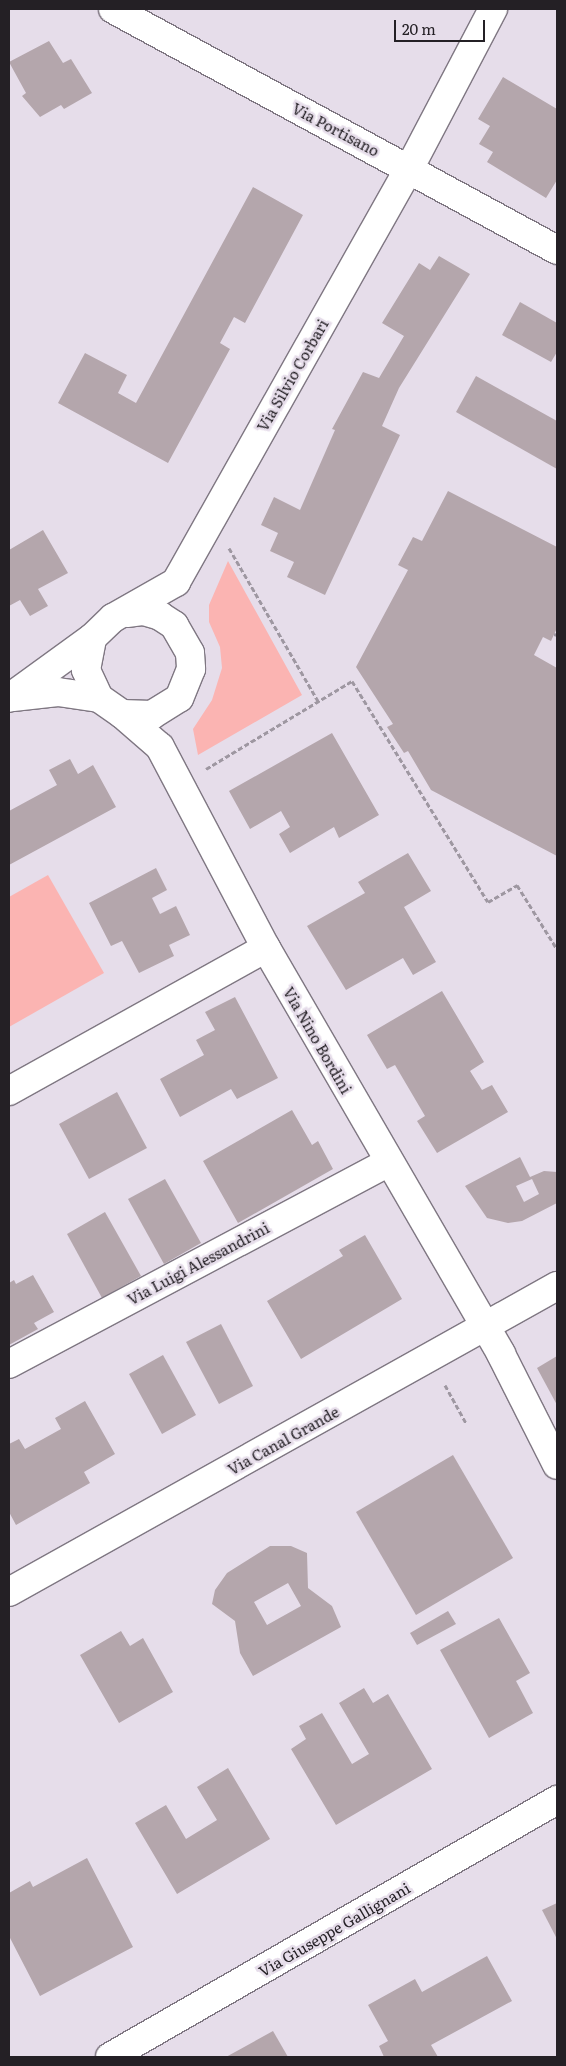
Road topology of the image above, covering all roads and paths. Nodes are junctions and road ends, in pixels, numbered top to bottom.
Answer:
1 (114, 9) edge
2 (493, 9) edge
3 (409, 168) junction
4 (557, 250) edge
5 (211, 517) junction
6 (176, 582) junction
7 (126, 613) junction
8 (174, 625) junction
9 (92, 638) junction
10 (9, 698) edge
11 (99, 698) junction
12 (318, 701) junction
13 (166, 708) junction
14 (122, 714) junction
15 (160, 747) junction
16 (179, 786) junction
17 (266, 948) junction
18 (557, 949) edge
19 (9, 1091) edge
20 (387, 1163) junction
21 (557, 1286) edge
22 (485, 1328) junction
23 (9, 1364) edge
24 (445, 1384) dead end
25 (466, 1424) dead end
26 (557, 1464) edge
27 (9, 1592) edge
28 (557, 1800) edge
29 (110, 2057) edge

1 - 3 street, Via Portisano
2 - 3 street, Via Silvio Corbari
3 - 4 street, Via Portisano
3 - 5 street, Via Silvio Corbari
5 - 6 street, Via Silvio Corbari
5 - 12 path
6 - 7 street, Via Silvio Corbari
6 - 8 street, Via Silvio Corbari
7 - 8 street
7 - 9 street, Via Silvio Corbari
8 - 13 street
9 - 10 street, Via Silvio Corbari
9 - 11 street
10 - 11 street, Via Silvio Corbari
11 - 14 street, Via Silvio Corbari
12 - 16 path
12 - 18 path
13 - 14 street
13 - 15 street
14 - 15 street, Via Nino Bordini
15 - 16 street, Via Nino Bordini
16 - 17 street, Via Nino Bordini
17 - 19 street
17 - 20 street, Via Nino Bordini
20 - 22 street, Via Nino Bordini
20 - 23 street, Via Luigi Alessandrini
21 - 22 street, Via Canal Grande
22 - 26 street, Via Nino Bordini
22 - 27 street, Via Canal Grande
24 - 25 path
28 - 29 street, Via Giuseppe Gallignani

